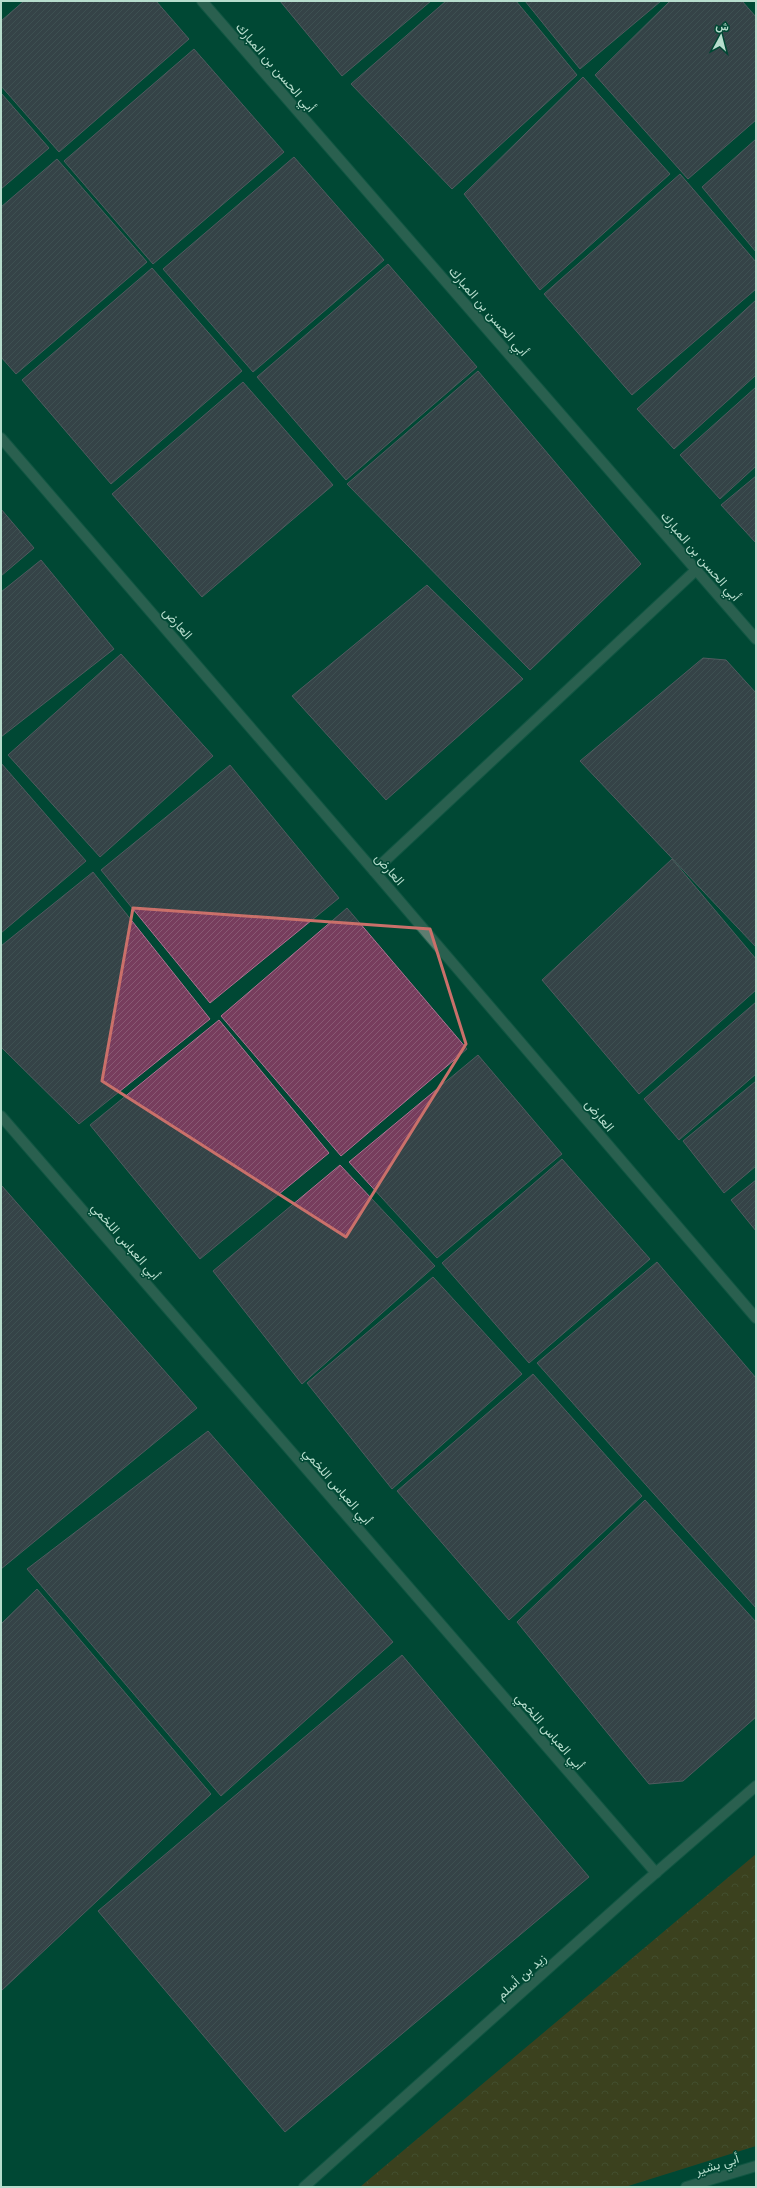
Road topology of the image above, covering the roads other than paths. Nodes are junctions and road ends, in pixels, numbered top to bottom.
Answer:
1 (202, 1) edge
2 (1, 438) edge
3 (696, 570) junction
4 (756, 639) edge
5 (374, 871) junction
6 (1, 1116) edge
7 (756, 1318) edge
8 (756, 1786) edge
9 (656, 1873) junction
10 (756, 2166) edge
11 (304, 2187) edge
12 (686, 2187) edge

1 - 3 street, أبي الحسن بن المبارك
2 - 5 street, العارض
3 - 4 street, أبي الحسن بن المبارك
3 - 5 street
5 - 7 street, العارض
6 - 9 street, أبي العباس اللخمي
8 - 9 street, زيد بن أسلم
9 - 11 street, زيد بن أسلم
10 - 12 street, أبي بشير

